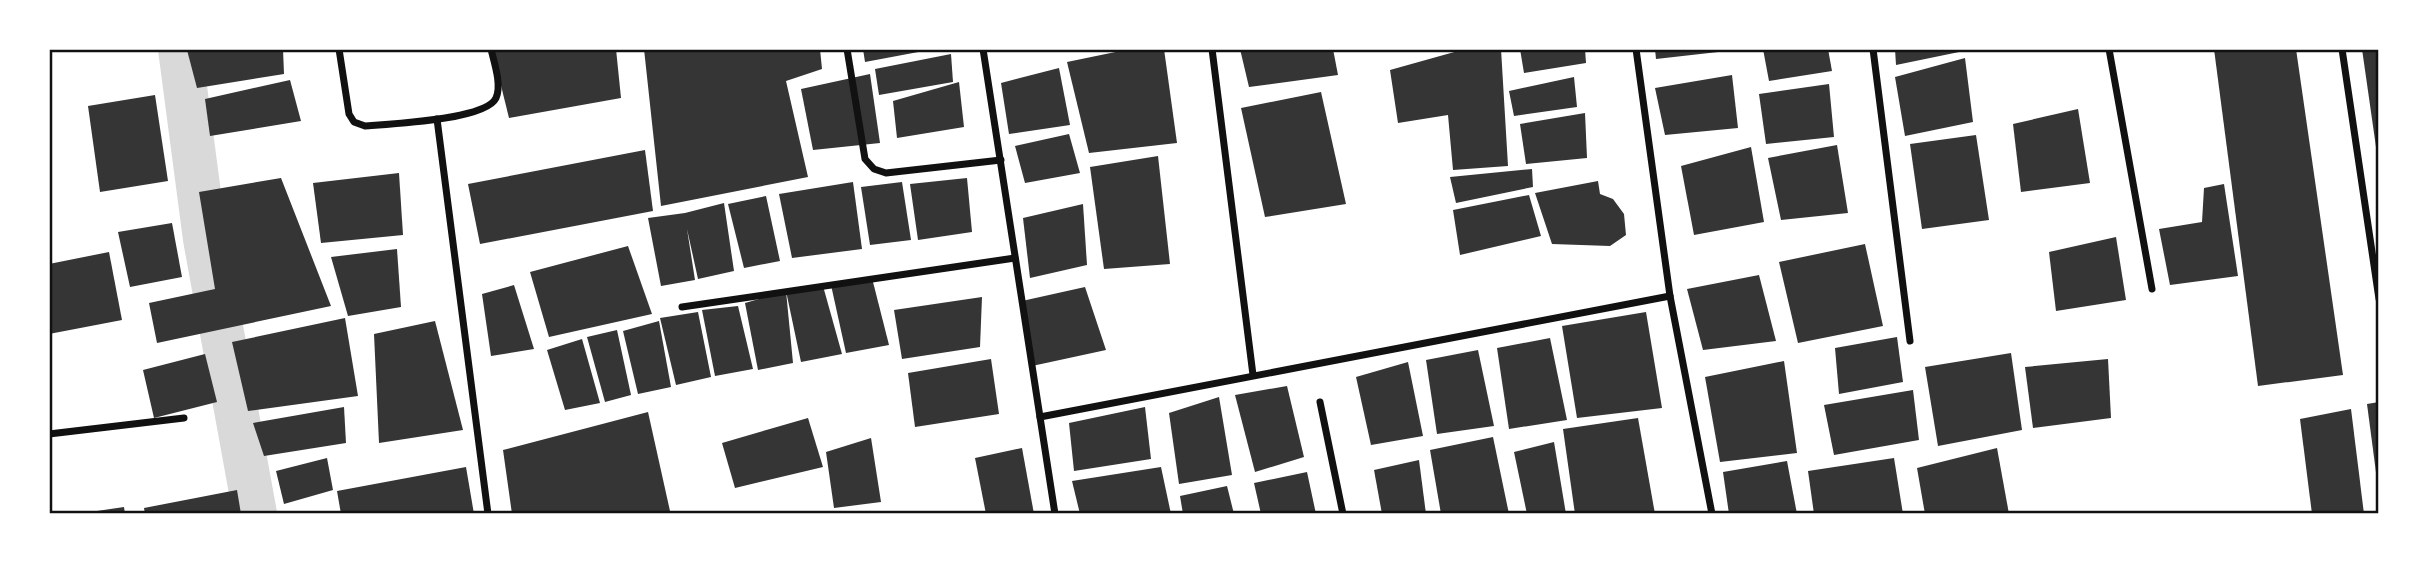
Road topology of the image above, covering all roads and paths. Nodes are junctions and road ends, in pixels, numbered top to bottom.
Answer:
1 (340, 49) edge
2 (491, 49) edge
3 (847, 49) edge
4 (983, 49) edge
5 (1212, 49) edge
6 (1636, 49) edge
7 (1873, 49) edge
8 (2109, 49) edge
9 (2342, 49) edge
10 (437, 119) junction
11 (1001, 160) junction
12 (1015, 258) junction
13 (2152, 289) dead end
14 (1670, 296) junction
15 (2379, 299) edge
16 (682, 307) dead end
17 (1910, 341) dead end
18 (1253, 375) junction
19 (1320, 402) dead end
20 (1040, 417) junction
21 (184, 418) dead end
22 (49, 435) edge
23 (488, 514) edge
24 (1055, 514) edge
25 (1343, 514) edge
26 (1712, 514) edge

1 - 10 street
2 - 10 street
3 - 11 street
4 - 11 street
5 - 18 street
6 - 14 street
7 - 17 street
8 - 13 street
9 - 15 street
10 - 23 street
11 - 12 street
12 - 16 street
12 - 20 street
14 - 18 street
14 - 26 street
18 - 20 street
19 - 25 street
20 - 24 street
21 - 22 street

